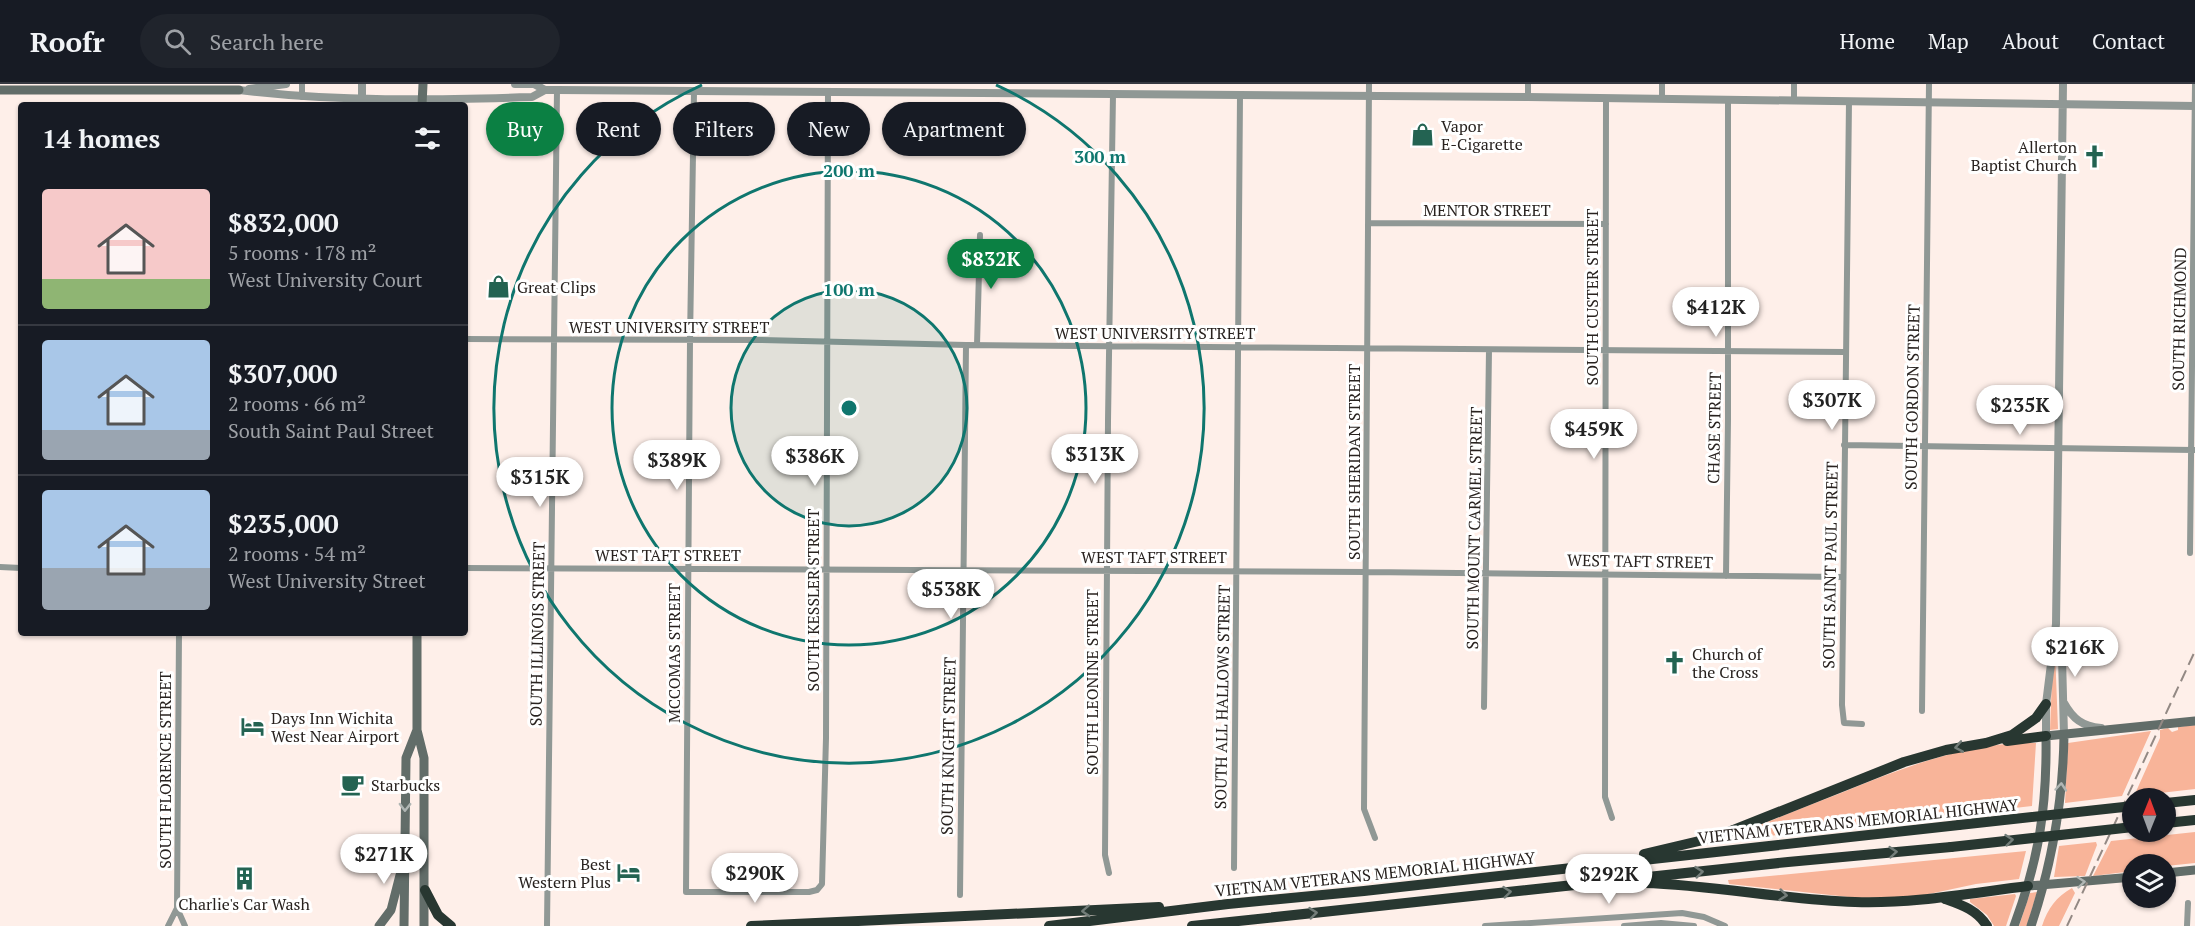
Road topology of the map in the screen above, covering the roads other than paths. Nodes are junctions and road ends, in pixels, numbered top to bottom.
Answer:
1 (286, 84) edge
2 (302, 84) edge
3 (362, 84) edge
4 (423, 84) edge
5 (515, 84) edge
6 (1369, 84) edge
7 (1528, 84) edge
8 (1662, 84) edge
9 (1794, 84) edge
10 (1929, 84) edge
11 (2063, 84) edge
12 (2195, 84) edge
13 (65, 87) edge
14 (184, 87) edge
15 (545, 87) edge
16 (660, 88) edge
17 (778, 88) edge
18 (0, 90) edge
19 (239, 90) junction
20 (557, 90) junction
21 (694, 92) junction
22 (828, 92) junction
23 (1113, 94) junction
24 (1240, 95) junction
25 (1369, 96) junction
26 (302, 97) junction
27 (1528, 97) junction
28 (1606, 98) junction
29 (362, 99) junction
30 (1662, 99) junction
31 (1728, 100) junction
32 (1794, 101) junction
33 (407, 102) edge
34 (422, 102) edge
35 (440, 102) edge
36 (1849, 102) junction
37 (1929, 102) junction
38 (2063, 104) junction
39 (2195, 106) edge
40 (1368, 223) junction
41 (1606, 224) junction
42 (980, 235) dead end
43 (468, 339) edge
44 (554, 340) junction
45 (690, 340) junction
46 (827, 342) junction
47 (966, 345) junction
48 (978, 345) junction
49 (1109, 346) junction
50 (1238, 347) junction
51 (1368, 348) junction
52 (1489, 350) junction
53 (1606, 351) junction
54 (1728, 351) junction
55 (1845, 352) junction
56 (1844, 445) junction
57 (1924, 447) junction
58 (2058, 448) junction
59 (2193, 450) edge
60 (2190, 553) dead end
61 (0, 567) edge
62 (18, 568) edge
63 (468, 568) edge
64 (551, 568) junction
65 (688, 569) junction
66 (826, 569) junction
67 (964, 570) junction
68 (1106, 570) junction
69 (1237, 572) junction
70 (1367, 572) junction
71 (1487, 573) junction
72 (1606, 574) junction
73 (1725, 576) junction
74 (1843, 577) junction
75 (2056, 624) junction
76 (179, 636) edge
77 (417, 636) edge
78 (2063, 702) junction
79 (2046, 704) junction
80 (1485, 707) dead end
81 (1922, 711) dead end
82 (2195, 721) edge
83 (1862, 724) dead end
84 (417, 730) junction
85 (2120, 730) junction
86 (2064, 735) junction
87 (2046, 736) junction
88 (1986, 743) junction
89 (2195, 800) edge
90 (2176, 802) edge
91 (2122, 807) edge
92 (1612, 818) dead end
93 (2195, 820) edge
94 (2176, 822) edge
95 (2122, 828) edge
96 (1375, 838) dead end
97 (404, 855) junction
98 (1234, 868) dead end
99 (1577, 868) junction
100 (2195, 870) edge
101 (2176, 872) edge
102 (1109, 873) dead end
103 (2122, 878) edge
104 (1599, 883) junction
105 (2045, 885) junction
106 (2028, 886) junction
107 (425, 890) junction
108 (817, 890) joint
109 (960, 895) dead end
110 (1942, 897) junction
111 (2187, 903) dead end
112 (1228, 904) junction
113 (177, 908) junction
114 (168, 926) edge
115 (184, 926) edge
116 (379, 926) edge
117 (405, 926) edge
118 (424, 926) edge
119 (451, 926) edge
120 (547, 926) edge
121 (751, 926) edge
122 (1049, 926) edge
123 (1192, 926) edge
124 (1485, 926) edge
125 (1624, 926) edge
126 (1694, 926) edge
127 (1725, 926) edge
128 (1988, 926) edge
129 (2014, 926) edge
130 (2031, 926) edge
131 (2187, 926) edge

1 - 19 street
2 - 26 street
3 - 29 street
4 - 34 main road
5 - 15 street
6 - 25 street, SOUTH SHERIDAN STREET
7 - 27 street
8 - 30 street
9 - 32 street
10 - 37 street, SOUTH GORDON STREET
11 - 38 street
12 - 39 street, SOUTH RICHMOND
13 - 14 main road
13 - 18 main road
14 - 19 main road
15 - 20 street
15 - 35 street
16 - 20 street
16 - 21 street
17 - 21 street
17 - 22 street
19 - 26 street
20 - 44 street, SOUTH ILLINOIS STREET
21 - 45 street, MCCOMAS STREET
22 - 23 street
22 - 46 street, SOUTH KESSLER STREET
23 - 24 street
23 - 49 street, SOUTH LEONINE STREET
24 - 25 street
24 - 50 street, SOUTH ALL HALLOWS STREET
25 - 27 street
25 - 40 street, SOUTH SHERIDAN STREET
26 - 29 street
27 - 28 street
28 - 30 street
28 - 41 street, SOUTH CUSTER STREET
29 - 33 street
30 - 31 street
31 - 32 street
31 - 54 street, CHASE STREET
32 - 36 street
36 - 37 street
36 - 55 street, SOUTH SAINT PAUL STREET
37 - 38 street
37 - 57 street, SOUTH GORDON STREET
38 - 39 street
38 - 58 street
39 - 59 street, SOUTH RICHMOND
40 - 41 street, MENTOR STREET
40 - 51 street, SOUTH SHERIDAN STREET
41 - 53 street, SOUTH CUSTER STREET
42 - 48 street
43 - 44 street, WEST UNIVERSITY STREET
44 - 45 street, WEST UNIVERSITY STREET
44 - 64 street, SOUTH ILLINOIS STREET
45 - 46 street, WEST UNIVERSITY STREET
45 - 65 street, MCCOMAS STREET
46 - 47 street, WEST UNIVERSITY STREET
46 - 66 street, SOUTH KESSLER STREET
47 - 48 street, WEST UNIVERSITY STREET
47 - 67 street, SOUTH KNIGHT STREET
48 - 49 street, WEST UNIVERSITY STREET
49 - 50 street, WEST UNIVERSITY STREET
49 - 68 street, SOUTH LEONINE STREET
50 - 51 street, WEST UNIVERSITY STREET
50 - 69 street, SOUTH ALL HALLOWS STREET
51 - 52 street, WEST UNIVERSITY STREET
51 - 70 street, SOUTH SHERIDAN STREET
52 - 53 street, WEST UNIVERSITY STREET
52 - 71 street, SOUTH MOUNT CARMEL STREET
53 - 54 street, WEST UNIVERSITY STREET
53 - 72 street, SOUTH CUSTER STREET
54 - 55 street, WEST UNIVERSITY STREET
54 - 73 street, CHASE STREET
55 - 56 street, SOUTH SAINT PAUL STREET
56 - 57 street
56 - 74 street, SOUTH SAINT PAUL STREET
57 - 58 street
57 - 81 street, SOUTH GORDON STREET
58 - 59 street
58 - 75 street
59 - 60 street, SOUTH RICHMOND
61 - 62 street
63 - 64 street, WEST TAFT STREET
64 - 65 street, WEST TAFT STREET
64 - 120 street, SOUTH ILLINOIS STREET
65 - 66 street, WEST TAFT STREET
65 - 108 street, MCCOMAS STREET
66 - 67 street, WEST TAFT STREET
66 - 108 street, SOUTH KESSLER STREET
67 - 68 street, WEST TAFT STREET
67 - 109 street, SOUTH KNIGHT STREET
68 - 69 street, WEST TAFT STREET
68 - 102 street, SOUTH LEONINE STREET
69 - 70 street, WEST TAFT STREET
69 - 98 street, SOUTH ALL HALLOWS STREET
70 - 71 street, WEST TAFT STREET
70 - 96 street, SOUTH SHERIDAN STREET
71 - 72 street, WEST TAFT STREET
71 - 80 street, SOUTH MOUNT CARMEL STREET
72 - 73 street, WEST TAFT STREET
72 - 92 street, SOUTH CUSTER STREET
73 - 74 street, WEST TAFT STREET
74 - 83 street, SOUTH SAINT PAUL STREET
75 - 78 street
75 - 79 street
76 - 113 street, SOUTH FLORENCE STREET
77 - 84 main road
78 - 85 street
78 - 86 street
79 - 87 street
79 - 88 highway
82 - 85 main road
84 -> 97 main road
84 - 107 main road
85 - 86 main road
86 - 87 main road
105 -> 86 main road
87 - 88 highway
87 - 106 main road
88 -> 99 highway
89 - 90 highway
91 - 99 highway, VIETNAM VETERANS MEMORIAL HIGHWAY, bridge
93 - 94 highway
104 -> 95 highway, VIETNAM VETERANS MEMORIAL HIGHWAY, bridge
97 - 116 main road
97 - 117 main road
99 - 112 highway, VIETNAM VETERANS MEMORIAL HIGHWAY
100 - 101 main road
105 -> 103 main road
104 -> 110 highway
123 -> 104 highway, VIETNAM VETERANS MEMORIAL HIGHWAY
105 - 106 main road
105 - 130 main road
106 - 110 highway
106 - 129 main road
107 - 118 main road
107 - 119 highway
110 - 128 highway
111 - 131 street
112 -> 121 highway
112 - 122 highway, VIETNAM VETERANS MEMORIAL HIGHWAY
113 - 114 street, SOUTH FLORENCE STREET
113 - 115 street, SOUTH FLORENCE STREET
124 - 127 street
125 - 126 street

